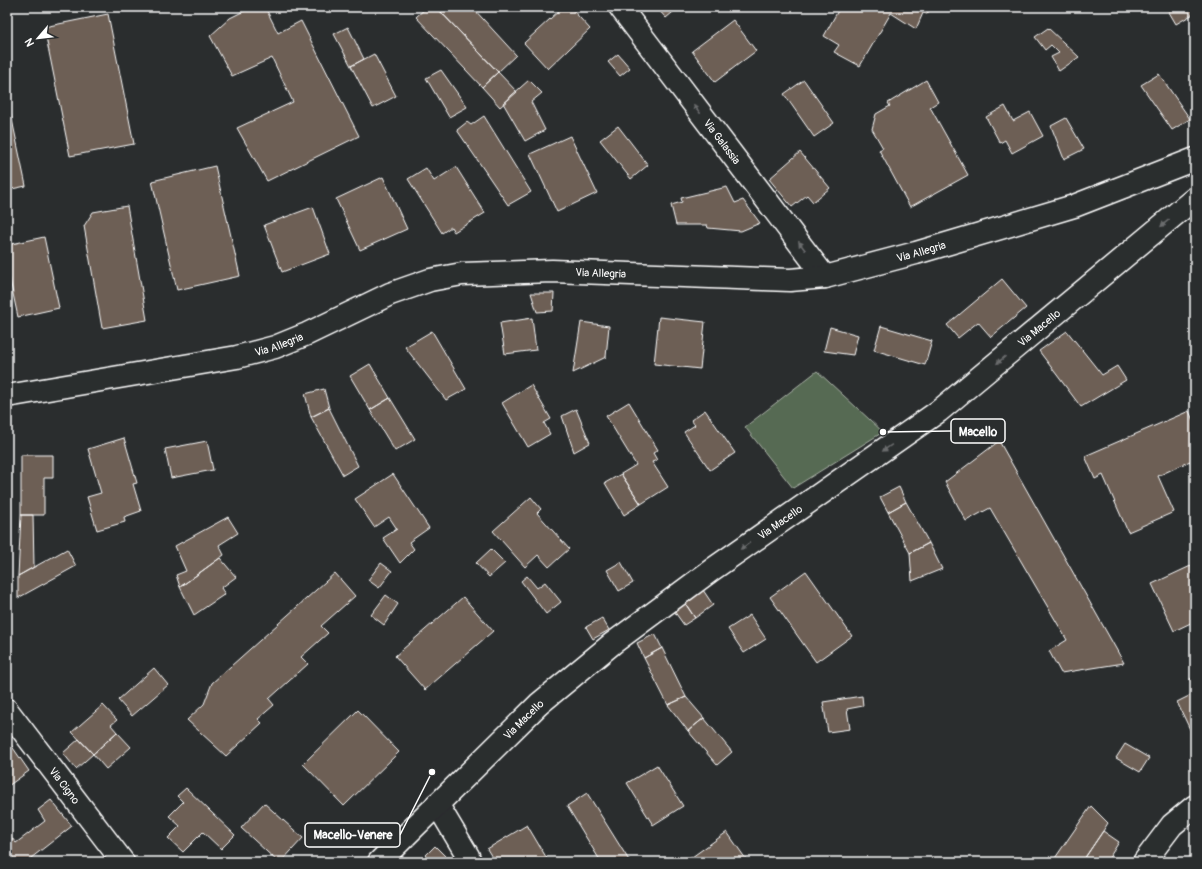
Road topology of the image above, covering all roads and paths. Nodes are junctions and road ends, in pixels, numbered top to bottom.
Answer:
1 (620, 7) edge
2 (1195, 159) edge
3 (1195, 198) edge
4 (825, 277) junction
5 (7, 396) edge
6 (7, 710) edge
7 (437, 804) junction
8 (1195, 806) edge
9 (123, 862) edge
10 (379, 862) edge
11 (470, 862) edge
12 (1144, 862) edge

4 -> 1 street, Via Galassia
2 - 4 street, Via Allegria
3 -> 7 street, Via Macello
4 - 5 street, Via Allegria
6 - 9 street, Via Cigno
7 - 10 street, Via Macello
7 - 11 street
8 - 12 street

